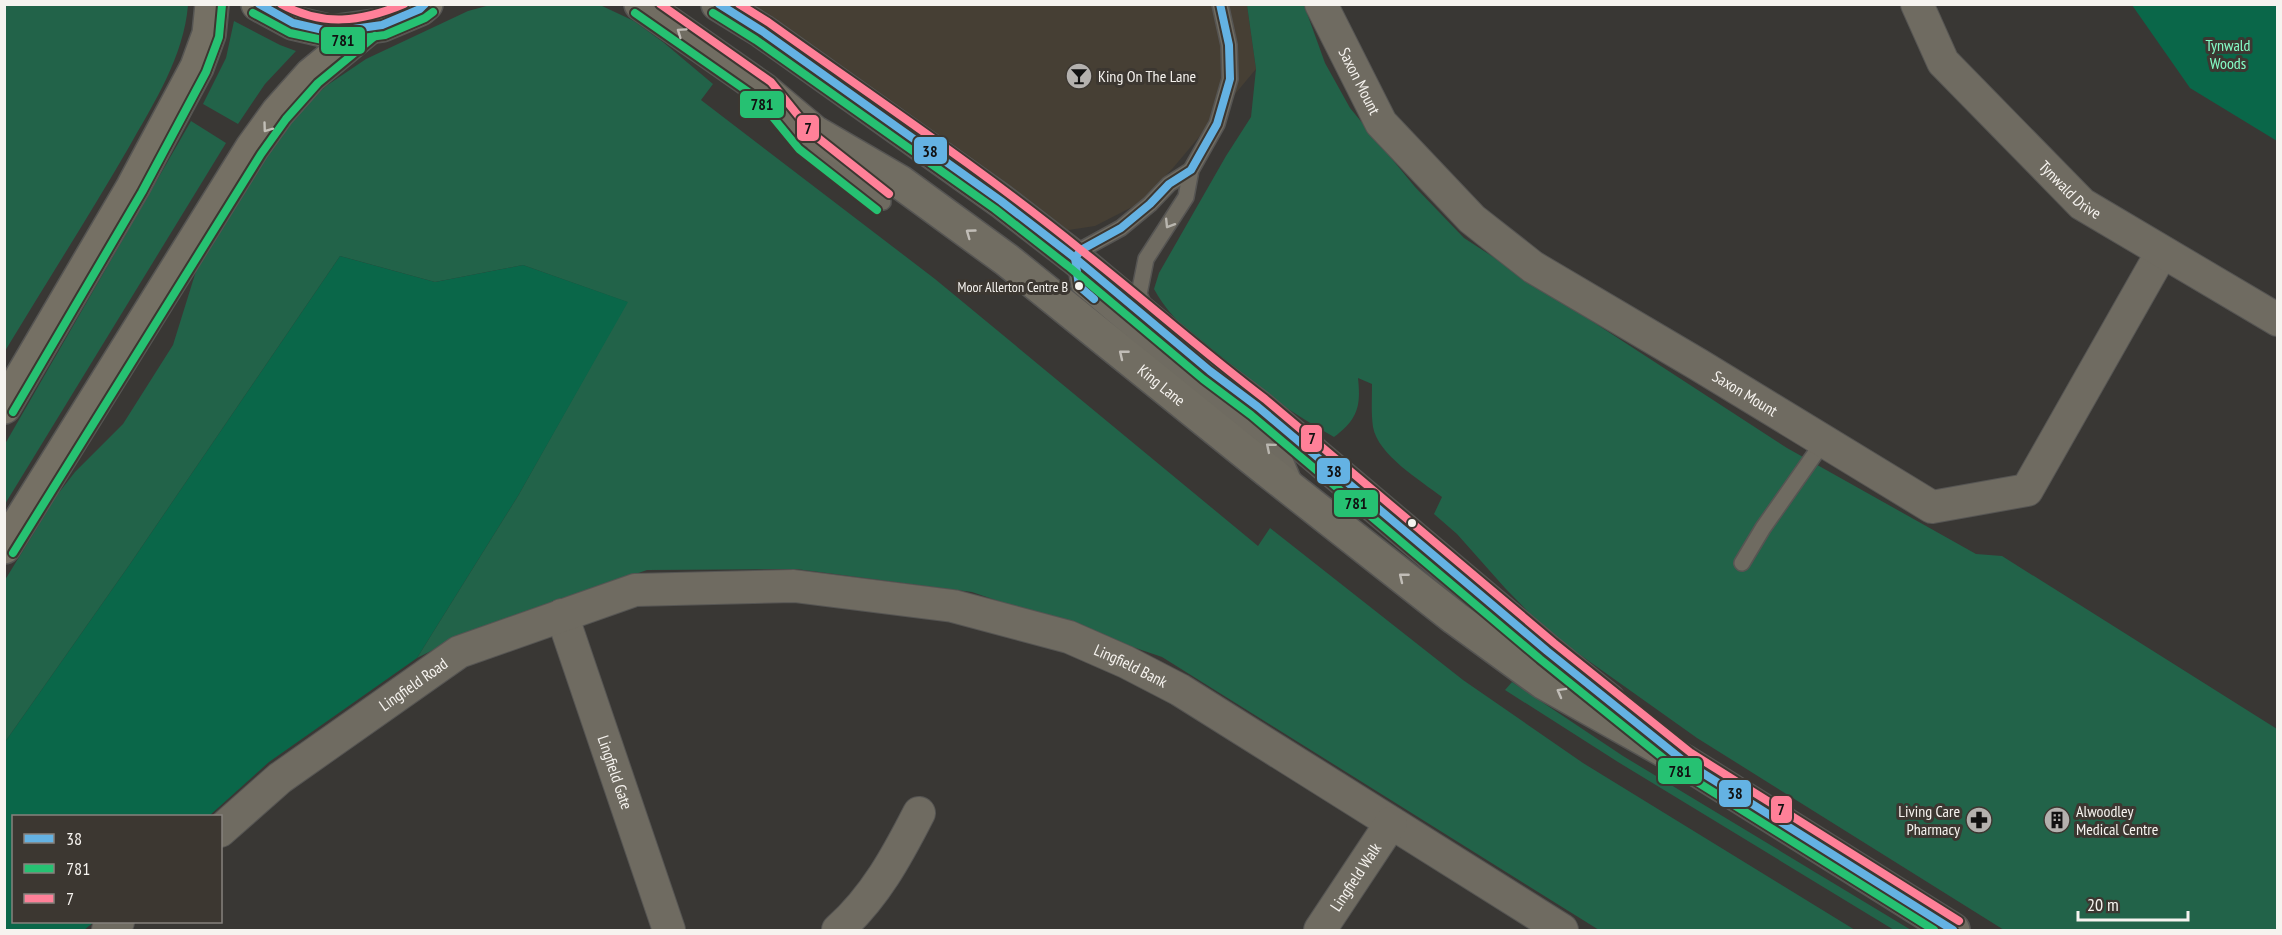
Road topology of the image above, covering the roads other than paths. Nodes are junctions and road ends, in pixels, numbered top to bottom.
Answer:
1 (212, 4) edge
2 (258, 4) edge
3 (426, 4) edge
4 (641, 4) edge
5 (718, 4) edge
6 (1220, 4) edge
7 (1321, 4) edge
8 (1917, 4) edge
9 (368, 28) junction
10 (764, 90) junction
11 (1191, 170) junction
12 (883, 202) dead end
13 (2163, 252) junction
14 (1075, 258) junction
15 (2277, 320) edge
16 (1153, 324) junction
17 (4, 407) edge
18 (1824, 441) junction
19 (1300, 495) junction
20 (4, 547) edge
21 (1742, 563) dead end
22 (635, 590) joint
23 (562, 615) junction
24 (1685, 762) junction
25 (919, 813) dead end
26 (1391, 823) junction
27 (222, 829) edge
28 (669, 930) edge
29 (838, 930) edge
30 (1320, 930) edge
31 (1562, 930) edge
32 (1953, 930) edge

1 - 17 highway
2 - 9 highway
3 - 9 highway
10 -> 4 street, King Lane
5 - 14 street, King Lane
6 - 11 lane
7 - 18 street, Saxon Mount
8 - 13 street, Tynwald Drive
9 -> 20 highway
10 - 12 lane
19 -> 10 street, King Lane
11 - 14 lane
11 -> 16 lane
13 - 15 street, Tynwald Drive
13 - 18 street, Saxon Mount
14 - 16 street, King Lane
19 -> 14 lane
16 - 24 street, King Lane
18 - 21 lane
24 -> 19 street, King Lane
22 - 23 street, Lingfield Road
22 - 26 street, Lingfield Bank
23 - 27 street, Lingfield Road
23 - 28 street, Lingfield Gate
24 - 32 street, King Lane
25 - 29 street
26 - 30 street, Lingfield Walk
26 - 31 street, Lingfield Bank

